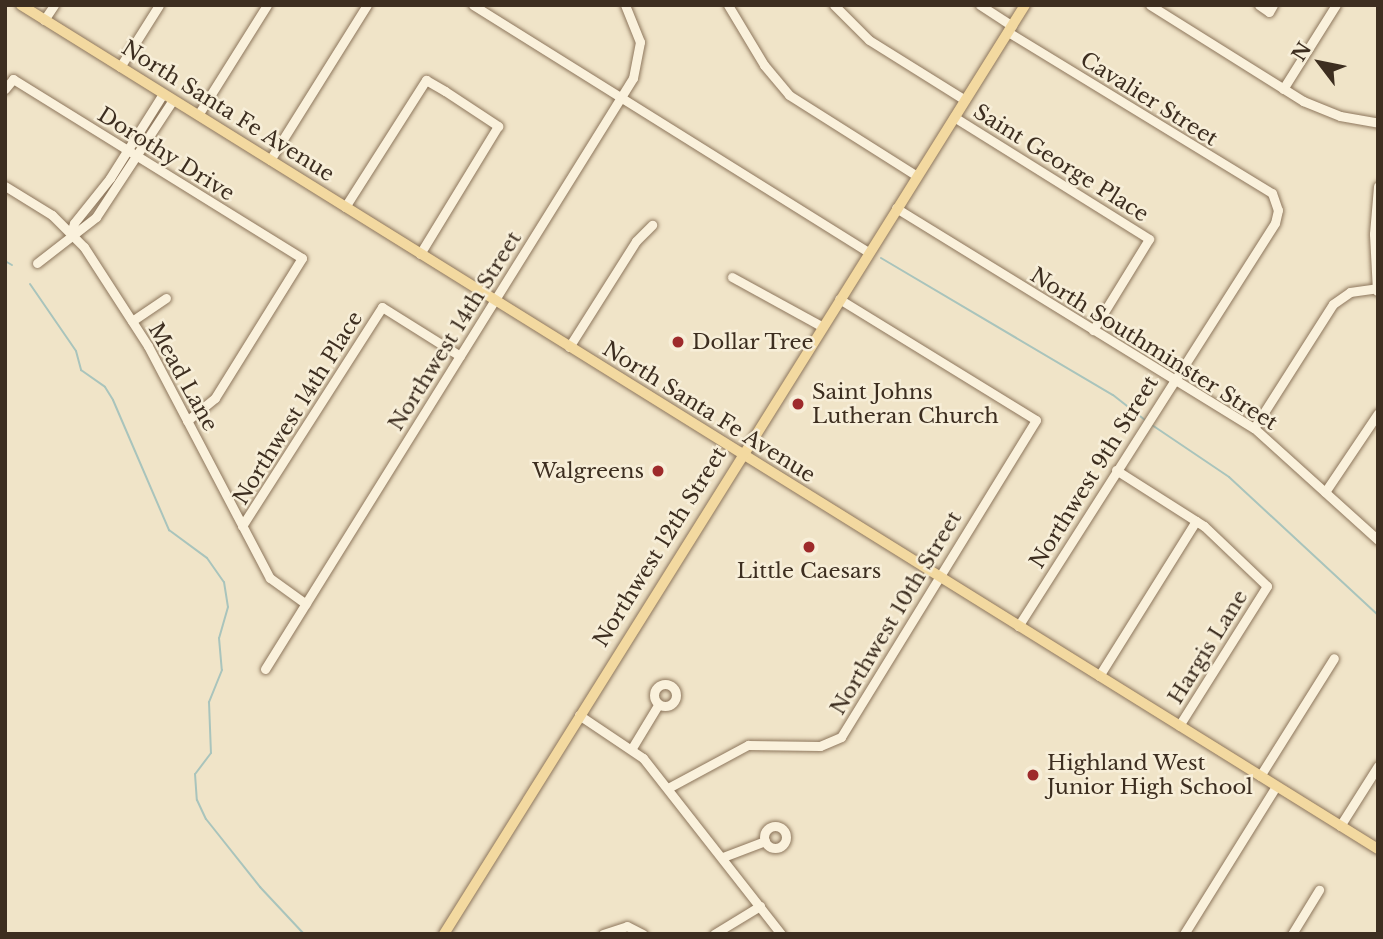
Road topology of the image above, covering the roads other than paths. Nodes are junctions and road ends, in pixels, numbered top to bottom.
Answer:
1 (21, 5) edge
2 (54, 5) edge
3 (159, 5) edge
4 (267, 5) edge
5 (367, 5) edge
6 (473, 5) edge
7 (625, 5) edge
8 (728, 5) edge
9 (834, 5) edge
10 (980, 5) edge
11 (1025, 5) edge
12 (1150, 5) edge
13 (1259, 5) edge
14 (1273, 5) edge
15 (1336, 5) edge
16 (44, 20) junction
17 (1010, 29) junction
18 (120, 67) junction
19 (5, 89) edge
20 (1283, 89) junction
21 (163, 94) junction
22 (621, 97) junction
23 (173, 100) junction
24 (965, 100) junction
25 (198, 115) junction
26 (954, 117) junction
27 (1378, 123) edge
28 (127, 151) junction
29 (138, 157) junction
30 (270, 160) junction
31 (917, 176) junction
32 (5, 186) edge
33 (1378, 186) edge
34 (1272, 193) joint
35 (345, 207) junction
36 (897, 208) junction
37 (652, 225) dead end
38 (71, 233) junction
39 (869, 252) junction
40 (420, 254) junction
41 (37, 263) dead end
42 (733, 277) dead end
43 (1377, 290) edge
44 (166, 298) dead end
45 (839, 299) junction
46 (495, 301) junction
47 (132, 321) junction
48 (821, 326) junction
49 (1093, 330) junction
50 (569, 347) junction
51 (460, 356) junction
52 (1173, 379) junction
53 (1378, 413) edge
54 (187, 421) junction
55 (1254, 428) junction
56 (741, 454) junction
57 (1116, 470) junction
58 (1325, 492) junction
59 (1196, 521) junction
60 (242, 526) junction
61 (1378, 540) edge
62 (939, 577) junction
63 (306, 604) junction
64 (1018, 626) junction
65 (1334, 658) dead end
66 (265, 669) dead end
67 (1098, 676) junction
68 (659, 705) dead end
69 (579, 715) junction
70 (1179, 726) junction
71 (632, 748) junction
72 (1378, 766) edge
73 (1260, 776) junction
74 (1276, 786) junction
75 (668, 788) junction
76 (1340, 826) junction
77 (765, 841) dead end
78 (1378, 849) edge
79 (723, 857) junction
80 (1319, 890) dead end
81 (760, 906) junction
82 (1189, 932) edge
83 (444, 934) edge
84 (603, 934) edge
85 (643, 934) edge
86 (714, 934) edge
87 (781, 934) edge
88 (1292, 934) edge

1 - 16 main road, North Santa Fe Avenue
2 - 16 street
3 - 18 street
4 - 25 street
5 - 30 street
6 - 22 street
7 - 22 street, Northwest 14th Street
8 - 31 street
9 - 24 street, Saint George Place
10 - 17 street, Cavalier Street
11 - 17 main road, Northwest 12th Street
12 - 20 street
13 - 14 street
15 - 20 street
16 - 18 main road, North Santa Fe Avenue
17 - 24 main road, Northwest 12th Street
17 - 34 street, Cavalier Street
18 - 21 main road, North Santa Fe Avenue
19 - 28 street, Dorothy Drive
20 - 27 street
21 - 23 main road, North Santa Fe Avenue
21 - 28 street
22 - 39 street
22 - 46 street, Northwest 14th Street
23 - 25 main road, North Santa Fe Avenue
23 - 29 street
24 - 26 main road, Northwest 12th Street
25 - 30 main road, North Santa Fe Avenue
26 - 31 main road, Northwest 12th Street
26 - 49 street, Saint George Place
28 - 29 street, Dorothy Drive
28 - 38 street
29 - 38 street
29 - 54 street, Dorothy Drive
30 - 35 main road, North Santa Fe Avenue
31 - 36 main road, Northwest 12th Street
32 - 38 street, Mead Lane
33 - 43 street
34 - 52 street, Northwest 9th Street
35 - 40 main road, North Santa Fe Avenue
35 - 40 street
36 - 39 main road, Northwest 12th Street
36 - 49 street, North Southminster Street
37 - 50 street
38 - 41 street
38 - 47 street, Mead Lane
39 - 45 main road, Northwest 12th Street
40 - 46 main road, North Santa Fe Avenue
42 - 48 street
43 - 55 street
44 - 47 street
45 - 48 main road, Northwest 12th Street
45 - 62 street, Northwest 10th Street
46 - 50 main road, North Santa Fe Avenue
46 - 51 street, Northwest 14th Street
47 - 54 street, Mead Lane
48 - 56 main road, Northwest 12th Street
49 - 52 street, North Southminster Street
50 - 56 main road, North Santa Fe Avenue
51 - 60 street, Northwest 14th Place
51 - 63 street, Northwest 14th Street
52 - 55 street, North Southminster Street
52 - 57 street, Northwest 9th Street
53 - 58 street
54 - 60 street, Mead Lane
55 - 58 street, North Southminster Street
56 - 62 main road, North Santa Fe Avenue
56 - 69 main road, Northwest 12th Street
57 - 59 street
57 - 64 street, Northwest 9th Street
58 - 61 street, North Southminster Street
59 - 67 street
59 - 70 street, Hargis Lane
60 - 63 street, Mead Lane
62 - 64 main road, North Santa Fe Avenue
62 - 75 street, Northwest 10th Street
63 - 66 street, Northwest 14th Street
64 - 67 main road, North Santa Fe Avenue
65 - 73 street
67 - 70 main road, North Santa Fe Avenue
68 - 71 street
69 - 71 street
69 - 83 main road, Northwest 12th Street
70 - 73 main road, North Santa Fe Avenue
71 - 75 street
72 - 76 street
73 - 74 main road, North Santa Fe Avenue
74 - 76 main road, North Santa Fe Avenue
74 - 82 street
75 - 79 street
76 - 78 main road, North Santa Fe Avenue
77 - 79 street
79 - 81 street
80 - 88 street
81 - 86 street
81 - 87 street
84 - 85 street

